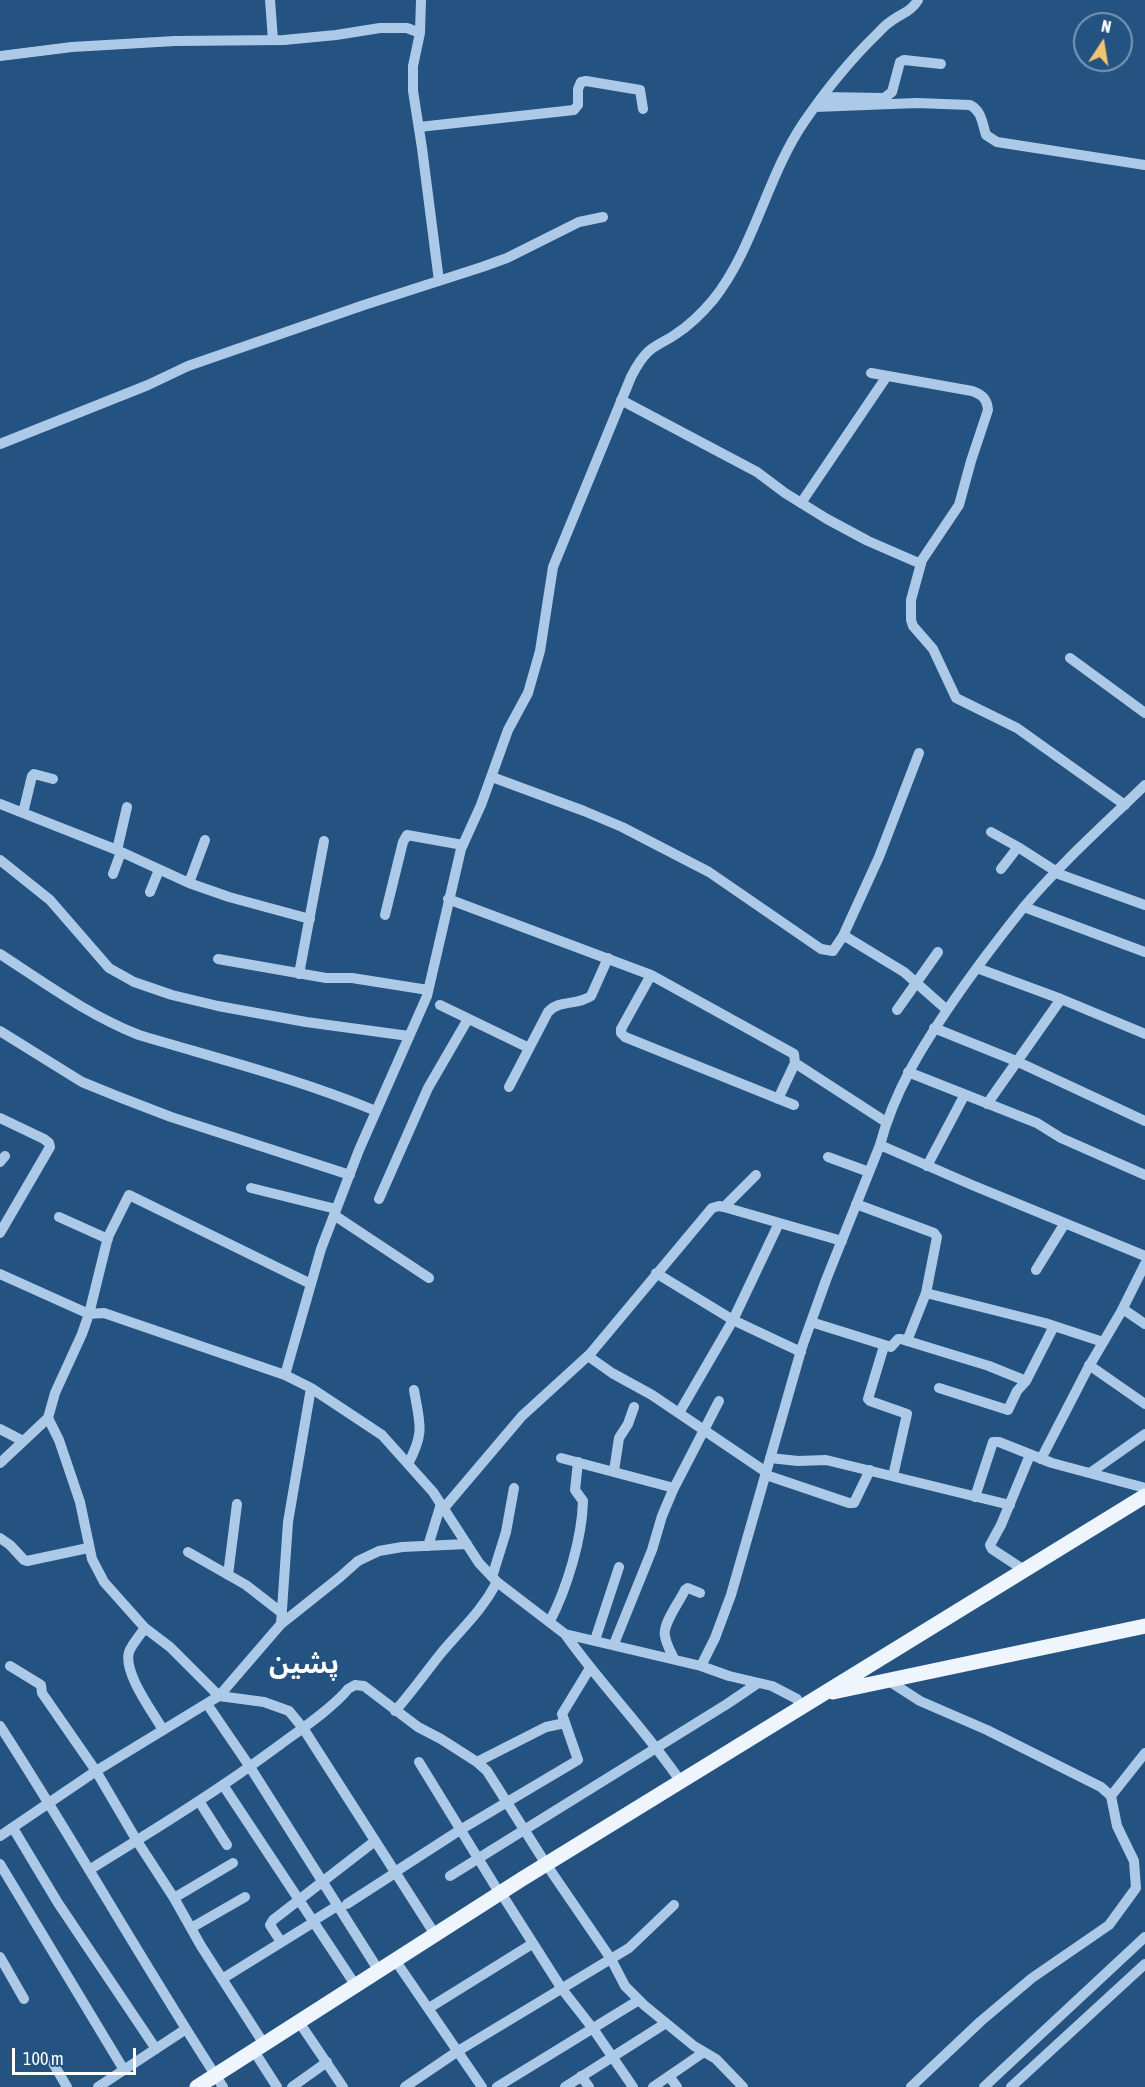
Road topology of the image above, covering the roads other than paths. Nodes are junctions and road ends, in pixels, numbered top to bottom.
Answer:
1 (270, 0) edge
2 (422, 0) edge
3 (918, 0) edge
4 (420, 33) junction
5 (273, 40) junction
6 (0, 56) edge
7 (941, 64) dead end
8 (822, 97) junction
9 (815, 106) junction
10 (644, 109) dead end
11 (419, 127) junction
12 (1145, 165) edge
13 (603, 217) dead end
14 (439, 281) junction
15 (871, 373) dead end
16 (887, 376) junction
17 (621, 400) junction
18 (0, 444) edge
19 (801, 503) junction
20 (921, 564) junction
21 (1070, 658) dead end
22 (1145, 713) edge
23 (919, 753) dead end
24 (492, 777) junction
25 (53, 779) dead end
26 (1145, 785) edge
27 (0, 804) edge
28 (1125, 805) junction
29 (127, 807) dead end
30 (23, 813) junction
31 (991, 832) dead end
32 (205, 840) dead end
33 (324, 840) dead end
34 (463, 845) junction
35 (1018, 847) junction
36 (119, 851) junction
37 (0, 860) edge
38 (1001, 869) dead end
39 (159, 870) junction
40 (1057, 873) junction
41 (113, 874) dead end
42 (189, 883) junction
43 (150, 892) dead end
44 (448, 899) junction
45 (1145, 905) edge
46 (1024, 907) junction
47 (386, 915) dead end
48 (310, 919) junction
49 (843, 936) junction
50 (1145, 951) edge
51 (938, 952) dead end
52 (0, 954) edge
53 (608, 958) junction
54 (218, 959) dead end
55 (976, 968) junction
56 (299, 974) junction
57 (651, 975) junction
58 (916, 982) junction
59 (428, 990) junction
60 (1061, 999) junction
61 (440, 1005) dead end
62 (897, 1010) dead end
63 (947, 1010) junction
64 (468, 1019) junction
65 (934, 1028) junction
66 (0, 1031) edge
67 (1145, 1034) edge
68 (409, 1036) junction
69 (529, 1048) junction
70 (1016, 1061) junction
71 (795, 1063) junction
72 (908, 1072) junction
73 (509, 1088) dead end
74 (964, 1096) junction
75 (778, 1099) junction
76 (987, 1104) junction
77 (794, 1105) dead end
78 (376, 1111) junction
79 (0, 1118) edge
80 (1145, 1121) edge
81 (886, 1122) junction
82 (880, 1145) junction
83 (828, 1156) dead end
84 (927, 1166) junction
85 (869, 1172) junction
86 (350, 1175) junction
87 (756, 1175) dead end
88 (1145, 1175) edge
89 (251, 1188) dead end
90 (379, 1199) dead end
91 (856, 1204) junction
92 (724, 1207) junction
93 (335, 1212) junction
94 (59, 1217) dead end
95 (779, 1223) junction
96 (1065, 1223) junction
97 (0, 1233) edge
98 (108, 1239) junction
99 (842, 1241) junction
100 (1145, 1256) edge
101 (1145, 1263) edge
102 (1036, 1270) dead end
103 (656, 1273) junction
104 (0, 1274) edge
105 (429, 1278) dead end
106 (311, 1284) junction
107 (926, 1293) junction
108 (1123, 1309) junction
109 (89, 1314) junction
110 (733, 1320) junction
111 (811, 1322) junction
112 (1145, 1324) edge
113 (1054, 1326) junction
114 (906, 1341) junction
115 (1103, 1342) junction
116 (884, 1346) junction
117 (801, 1352) junction
118 (588, 1356) junction
119 (1089, 1365) junction
120 (285, 1375) junction
121 (1026, 1381) junction
122 (311, 1388) junction
123 (939, 1388) dead end
124 (414, 1390) dead end
125 (719, 1401) dead end
126 (1145, 1404) edge
127 (634, 1407) dead end
128 (679, 1413) junction
129 (48, 1418) junction
130 (0, 1429) edge
131 (704, 1430) junction
132 (1145, 1434) edge
133 (23, 1441) junction
134 (1030, 1455) junction
135 (561, 1458) dead end
136 (770, 1458) junction
137 (1041, 1459) junction
138 (0, 1462) edge
139 (578, 1462) junction
140 (408, 1464) junction
141 (870, 1470) junction
142 (614, 1471) junction
143 (766, 1473) junction
144 (1090, 1473) junction
145 (893, 1476) junction
146 (514, 1488) dead end
147 (674, 1488) junction
148 (1145, 1488) edge
149 (1145, 1496) edge
150 (975, 1497) junction
151 (237, 1504) dead end
152 (1010, 1505) junction
153 (442, 1506) junction
154 (0, 1538) edge
155 (467, 1544) junction
156 (428, 1546) junction
157 (88, 1548) junction
158 (188, 1552) dead end
159 (619, 1567) dead end
160 (1024, 1570) junction
161 (228, 1575) junction
162 (494, 1579) junction
163 (700, 1593) dead end
164 (281, 1618) junction
165 (549, 1622) junction
166 (1145, 1626) edge
167 (145, 1628) junction
168 (565, 1634) junction
169 (595, 1640) junction
170 (614, 1644) junction
171 (674, 1659) junction
172 (10, 1666) dead end
173 (701, 1666) junction
174 (590, 1668) junction
175 (889, 1681) junction
176 (758, 1683) junction
177 (824, 1693) junction
178 (219, 1696) junction
179 (207, 1704) junction
180 (800, 1708) junction
181 (395, 1711) junction
182 (565, 1723) junction
183 (0, 1726) edge
184 (303, 1728) junction
185 (163, 1730) junction
186 (657, 1747) junction
187 (1145, 1753) edge
188 (419, 1762) dead end
189 (477, 1762) junction
190 (250, 1767) junction
191 (96, 1771) junction
192 (681, 1782) junction
193 (223, 1785) junction
194 (1111, 1796) junction
195 (49, 1802) junction
196 (199, 1802) junction
197 (506, 1802) junction
198 (13, 1828) junction
199 (460, 1830) junction
200 (524, 1830) junction
201 (0, 1836) edge
202 (375, 1840) junction
203 (137, 1841) junction
204 (227, 1845) dead end
205 (478, 1858) junction
206 (233, 1863) dead end
207 (0, 1864) edge
208 (546, 1864) junction
209 (89, 1870) junction
210 (395, 1872) junction
211 (450, 1876) dead end
212 (1140, 1876) edge
213 (4, 1881) edge
214 (321, 1881) junction
215 (500, 1894) junction
216 (245, 1897) dead end
217 (174, 1898) junction
218 (300, 1899) junction
219 (342, 1905) junction
220 (674, 1905) dead end
221 (313, 1921) junction
222 (190, 1928) junction
223 (436, 1936) junction
224 (1145, 1937) edge
225 (281, 1942) junction
226 (532, 1944) junction
227 (0, 1957) edge
228 (611, 1959) junction
229 (395, 1960) junction
230 (1145, 1964) edge
231 (379, 1971) junction
232 (222, 1979) junction
233 (356, 1986) junction
234 (562, 1989) junction
235 (24, 1999) dead end
236 (639, 2000) junction
237 (429, 2008) junction
238 (299, 2022) junction
239 (666, 2023) junction
240 (592, 2028) junction
241 (186, 2029) junction
242 (259, 2048) junction
243 (156, 2049) junction
244 (458, 2051) junction
245 (704, 2052) junction
246 (612, 2056) junction
247 (327, 2062) junction
248 (53, 2063) dead end
249 (123, 2070) junction
250 (581, 2076) junction
251 (669, 2076) junction
252 (220, 2081) edge
253 (67, 2087) edge
254 (98, 2087) edge
255 (198, 2087) edge
256 (277, 2087) edge
257 (292, 2087) edge
258 (343, 2087) edge
259 (405, 2087) edge
260 (482, 2087) edge
261 (497, 2087) edge
262 (565, 2087) edge
263 (589, 2087) edge
264 (633, 2087) edge
265 (653, 2087) edge
266 (677, 2087) edge
267 (743, 2087) edge
268 (911, 2087) edge
269 (984, 2087) edge
270 (1011, 2087) edge

1 - 5 street
2 - 4 street
3 - 8 street
4 - 5 street
4 - 11 street
5 - 6 street
7 - 8 street
8 - 9 street
9 - 12 street
9 - 17 street
10 - 11 street
11 - 14 street
13 - 14 street
14 - 18 street
15 - 16 street
16 - 19 street
16 - 20 street
17 - 19 street
17 - 24 street
19 - 20 street
20 - 28 street
21 - 22 street
23 - 49 street
24 - 34 street
24 - 49 street
25 - 30 street
26 - 28 street
27 - 30 street
28 - 40 street
29 - 36 street
30 - 36 street
31 - 35 street
32 - 42 street
33 - 48 street
34 - 44 street
34 - 47 street
35 - 38 street
35 - 40 street
36 - 39 street
36 - 41 street
37 - 68 street
39 - 42 street
39 - 43 street
40 - 45 street
40 - 46 street
42 - 48 street
44 - 53 street
44 - 59 street
46 - 50 street
46 - 55 street
48 - 56 street
49 - 58 street
51 - 58 street
52 - 78 street
53 - 57 street
53 - 69 street
54 - 56 street
55 - 60 street
55 - 63 street
56 - 59 street
57 - 71 street
57 - 75 street
58 - 62 street
58 - 63 street
59 - 68 street
60 - 67 street
60 - 70 street
61 - 64 street
63 - 65 street
64 - 69 street
64 - 90 street
65 - 70 street
65 - 72 street
66 - 86 street
68 - 78 street
69 - 73 street
70 - 76 street
70 - 80 street
71 - 75 street
71 - 81 street
72 - 74 street
72 - 81 street
74 - 76 street
74 - 84 street
75 - 77 street
76 - 88 street
78 - 86 street
79 - 97 street
81 - 82 street
82 - 84 street
82 - 85 street
83 - 85 street
84 - 96 street
85 - 91 street
86 - 93 street
87 - 92 street
89 - 93 street
91 - 99 street
91 - 107 street
92 - 95 street
92 - 103 street
93 - 105 street
93 - 106 street
94 - 98 street
95 - 99 street
95 - 110 street
96 - 100 street
96 - 102 street
98 - 106 street
98 - 109 street
99 - 111 street
101 - 108 street
103 - 110 street
103 - 118 street
104 - 109 street
106 - 120 street
107 - 113 street
107 - 114 street
108 - 112 street
108 - 115 street
109 - 120 street
109 - 129 street
110 - 117 street
110 - 128 street
111 - 116 street
111 - 117 street
113 - 115 street
113 - 121 street
114 - 116 street
114 - 121 street
115 - 119 street
116 - 145 street
117 - 136 street
118 - 128 street
118 - 153 street
119 - 126 street
119 - 137 street
120 - 122 street
121 - 123 street
122 - 140 street
122 - 164 street
124 - 140 street
125 - 131 street
127 - 142 street
128 - 131 street
129 - 133 street
129 - 157 street
130 - 133 street
131 - 143 street
131 - 147 street
132 - 144 street
133 - 138 street
134 - 137 street
134 - 150 street
134 - 152 street
135 - 139 street
136 - 141 street
136 - 143 street
137 - 144 street
139 - 142 street
139 - 165 street
140 - 153 street
141 - 143 street
141 - 145 street
142 - 147 street
143 - 173 street
144 - 148 street
145 - 150 street
146 - 162 street
147 - 170 street
149 - 160 main road
150 - 152 street
151 - 161 street
152 - 160 street
153 - 155 street
153 - 156 street
154 - 157 street
155 - 156 street
155 - 162 street
156 - 164 street
157 - 167 street
158 - 161 street
159 - 169 street
160 - 177 main road
161 - 164 street
162 - 165 street
162 - 181 street
163 - 171 street
164 - 178 street
165 - 168 street
166 - 175 main road
167 - 178 street
167 - 185 street
168 - 169 street
168 - 174 street
169 - 170 street
170 - 171 street
171 - 173 street
172 - 191 street
173 - 176 street
174 - 182 street
174 - 186 street
175 - 177 main road
175 - 194 street
176 - 180 street
176 - 186 street
177 - 180 main road
178 - 179 street
178 - 184 street
179 - 185 street
179 - 190 street
180 - 192 main road
181 - 184 street
181 - 189 street
182 - 189 street
182 - 197 street
183 - 195 street
184 - 190 street
184 - 202 street
185 - 191 street
186 - 192 street
186 - 200 street
187 - 194 street
188 - 199 street
189 - 197 street
190 - 193 street
190 - 214 street
191 - 195 street
191 - 203 street
192 - 208 main road
193 - 196 street
193 - 218 street
194 - 212 street
195 - 198 street
195 - 209 street
196 - 203 street
196 - 204 street
197 - 199 street
197 - 200 street
198 - 201 street
198 - 243 street
199 - 205 street
199 - 210 street
200 - 205 street
200 - 208 street
202 - 210 street
202 - 214 street
203 - 209 street
203 - 217 street
205 - 211 street
205 - 215 street
206 - 217 street
207 - 213 street
208 - 215 main road
208 - 228 street
209 - 241 street
210 - 219 street
210 - 223 street
212 - 268 street
213 - 249 street
214 - 218 street
214 - 219 street
215 - 223 main road
215 - 226 street
216 - 222 street
217 - 222 street
218 - 221 street
218 - 225 street
219 - 221 street
219 - 231 street
220 - 228 street
221 - 225 street
221 - 233 street
222 - 232 street
223 - 229 main road
224 - 269 street
225 - 232 street
226 - 234 street
226 - 237 street
227 - 235 street
228 - 234 street
228 - 236 street
229 - 231 main road
229 - 237 street
230 - 270 street
231 - 233 main road
232 - 242 street
233 - 238 main road
234 - 240 street
234 - 244 street
236 - 239 street
236 - 240 street
237 - 244 street
238 - 242 main road
238 - 247 street
239 - 245 street
239 - 246 street
240 - 246 street
240 - 261 street
241 - 243 street
241 - 252 street
242 - 252 main road
242 - 256 street
243 - 249 street
244 - 259 street
244 - 260 street
245 - 251 street
245 - 267 street
246 - 250 street
246 - 264 street
247 - 257 street
247 - 258 street
248 - 253 street
249 - 254 street
250 - 262 street
250 - 263 street
251 - 265 street
251 - 266 street
252 - 255 main road

